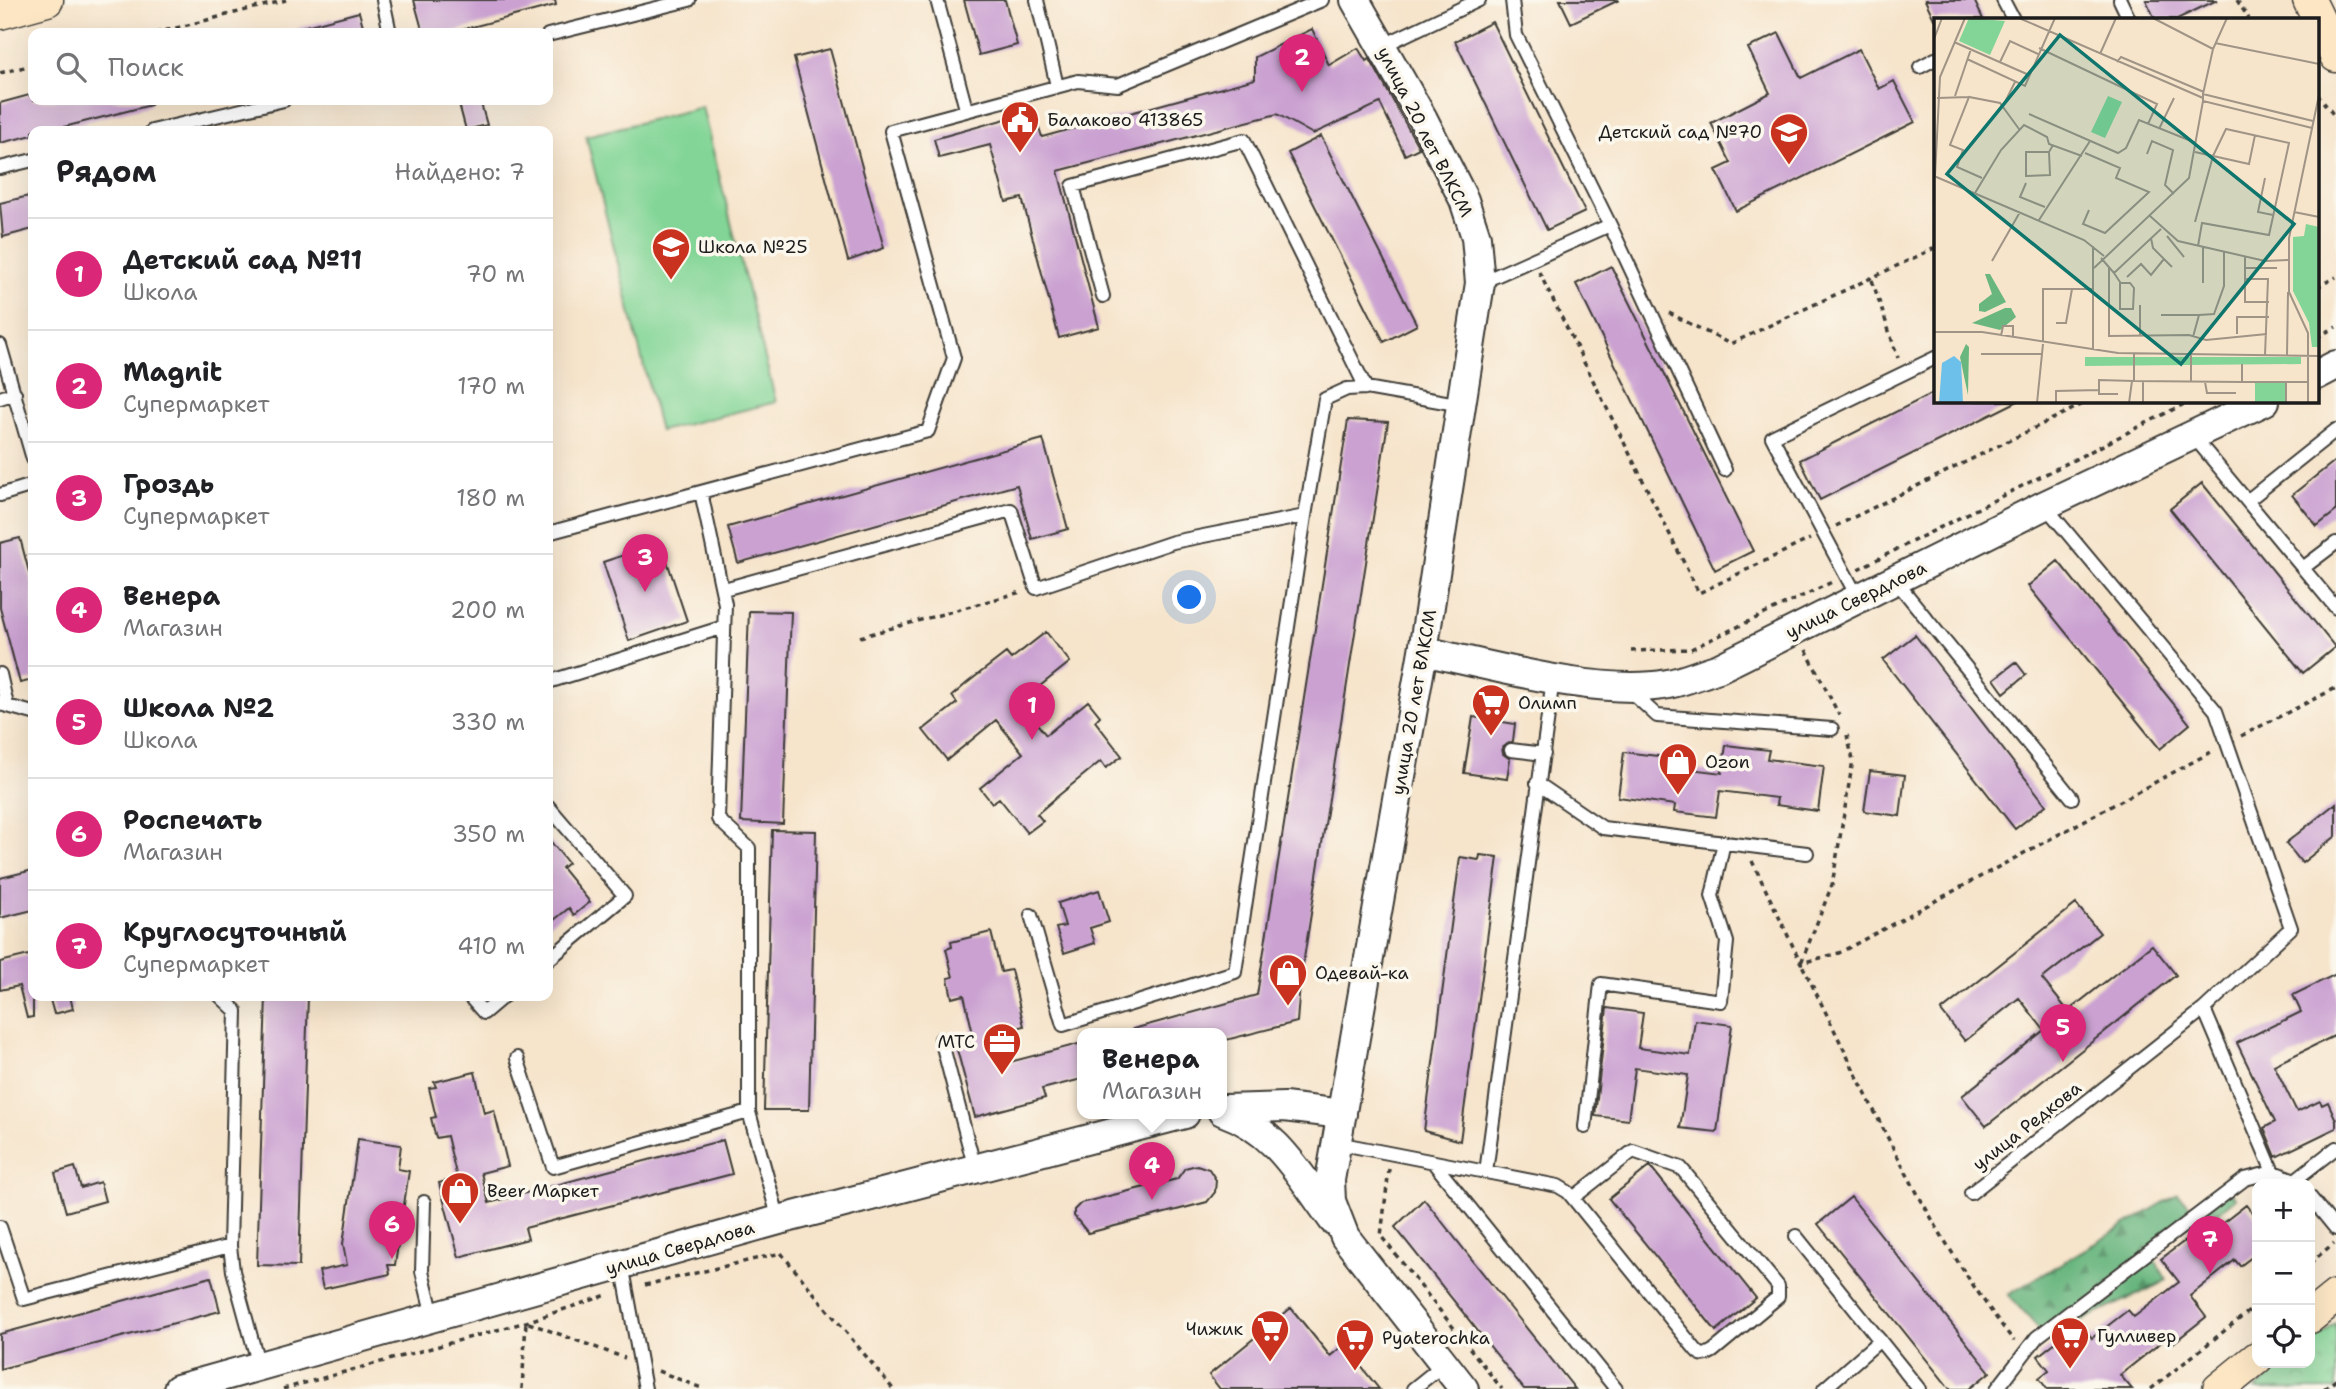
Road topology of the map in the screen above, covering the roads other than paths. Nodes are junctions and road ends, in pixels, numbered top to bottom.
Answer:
1 (47, 0) edge
2 (383, 0) edge
3 (689, 0) edge
4 (937, 0) edge
5 (1037, 0) edge
6 (1322, 0) edge
7 (1355, 0) edge
8 (1479, 0) edge
9 (1512, 0) edge
10 (2003, 0) edge
11 (2120, 0) edge
12 (2309, 0) edge
13 (0, 13) edge
14 (2012, 18) edge
15 (2129, 18) edge
16 (2318, 18) edge
17 (2318, 19) edge
18 (389, 28) edge
19 (553, 34) edge
20 (1382, 46) junction
21 (2336, 56) edge
22 (1934, 60) edge
23 (1920, 67) dead end
24 (1057, 86) junction
25 (263, 105) edge
26 (966, 109) junction
27 (173, 126) edge
28 (28, 161) edge
29 (0, 168) edge
30 (1610, 225) junction
31 (1480, 283) junction
32 (1103, 296) dead end
33 (0, 345) edge
34 (1934, 358) edge
35 (2336, 365) edge
36 (2318, 374) edge
37 (1366, 388) junction
38 (15, 393) junction
39 (0, 397) edge
40 (2263, 402) edge
41 (1463, 406) junction
42 (2336, 430) edge
43 (2193, 436) junction
44 (28, 441) edge
45 (1725, 470) dead end
46 (28, 487) edge
47 (701, 492) junction
48 (0, 495) edge
49 (2247, 500) junction
50 (2045, 505) junction
51 (1304, 516) junction
52 (553, 532) edge
53 (2336, 542) edge
54 (2303, 568) junction
55 (1895, 580) junction
56 (1852, 587) junction
57 (724, 589) junction
58 (2336, 608) edge
59 (724, 627) junction
60 (1423, 651) junction
61 (0, 674) edge
62 (1553, 679) junction
63 (553, 680) edge
64 (1624, 686) junction
65 (4, 705) edge
66 (28, 712) edge
67 (1837, 724) road end
68 (1511, 750) dead end
69 (1544, 754) junction
70 (1537, 783) junction
71 (2072, 798) dead end
72 (553, 812) edge
73 (1724, 842) junction
74 (1807, 853) dead end
75 (1031, 915) dead end
76 (553, 956) edge
77 (225, 1001) edge
78 (473, 1001) edge
79 (498, 1001) edge
80 (2204, 1009) junction
81 (941, 1039) dead end
82 (517, 1058) dead end
83 (1227, 1110) edge
84 (749, 1112) junction
85 (1227, 1112) edge
86 (1342, 1114) junction
87 (1166, 1119) edge
88 (1585, 1127) dead end
89 (1336, 1142) junction
90 (2336, 1148) edge
91 (1433, 1161) junction
92 (975, 1170) junction
93 (1486, 1172) junction
94 (2273, 1172) junction
95 (2290, 1179) edge
96 (2300, 1179) edge
97 (1971, 1192) dead end
98 (1573, 1198) junction
99 (424, 1202) dead end
100 (2315, 1203) edge
101 (779, 1220) junction
102 (0, 1227) edge
103 (2336, 1230) edge
104 (1796, 1236) dead end
105 (1345, 1237) junction
106 (230, 1247) junction
107 (624, 1277) junction
108 (2336, 1296) edge
109 (2315, 1313) edge
110 (433, 1316) junction
111 (1880, 1340) junction
112 (2252, 1362) edge
113 (1444, 1364) junction
114 (259, 1366) junction
115 (178, 1389) edge
116 (645, 1389) edge
117 (1413, 1389) edge
118 (1464, 1389) edge
119 (1616, 1389) edge
120 (1824, 1389) edge
121 (1919, 1389) edge
122 (1997, 1389) edge
123 (2219, 1389) edge

1 - 13 main road
2 - 18 lane
3 - 19 lane
4 - 26 lane
5 - 24 lane
6 - 24 lane
7 - 20 street, улица 20 лет ВЛКСМ
8 - 20 lane
9 - 30 lane
10 - 14 lane
11 - 15 lane
12 - 16 main road
17 - 21 main road
20 - 31 street, улица 20 лет ВЛКСМ
22 - 23 lane
24 - 26 lane
25 - 27 lane
26 - 47 lane
28 - 29 lane
30 - 31 lane
30 - 45 lane
31 - 41 street, улица 20 лет ВЛКСМ
32 - 37 lane
33 - 38 lane
34 - 56 lane
35 - 36 street
37 - 41 lane
37 - 51 lane
38 - 39 lane
38 - 44 lane
40 - 43 street, улица Свердлова
41 - 60 street, улица 20 лет ВЛКСМ
42 - 49 lane
43 - 49 lane
43 - 50 street, улица Свердлова
46 - 48 lane
47 - 52 lane
47 - 57 lane
49 - 54 lane
50 - 55 street, улица Свердлова
50 - 80 lane, улица Редкова
51 - 57 lane
51 - 75 lane
53 - 54 lane
54 - 58 lane
55 - 56 street, улица Свердлова
55 - 71 lane
56 - 64 street, улица Свердлова
57 - 59 lane
59 - 63 lane
59 - 84 lane
60 - 62 street, улица Свердлова
60 - 86 street, улица 20 лет ВЛКСМ
61 - 65 lane
62 - 64 street, улица Свердлова
62 - 69 lane
64 - 67 lane
65 - 66 lane
68 - 69 lane
69 - 70 lane
70 - 73 lane
70 - 93 lane
72 - 76 lane
73 - 74 lane
73 - 88 lane
77 - 106 lane
78 - 79 lane
80 - 94 lane
80 - 97 lane, улица Редкова
81 - 92 lane
82 - 84 lane
83 - 86 street
84 - 101 lane
85 - 105 street
86 - 89 street, улица 20 лет ВЛКСМ
87 - 92 street, улица Свердлова
89 - 91 lane
89 - 105 street, улица 20 лет ВЛКСМ
90 - 96 lane
91 - 93 lane
91 - 119 lane
92 - 101 street, улица Свердлова
93 - 98 lane
94 - 95 lane
94 - 122 lane
98 - 98 lane
99 - 110 lane
100 - 103 lane
101 - 107 street, улица Свердлова
102 - 106 lane
104 - 111 lane
105 - 113 street, улица 20 лет ВЛКСМ
106 - 114 lane
107 - 110 street, улица Свердлова
107 - 116 lane
108 - 109 main road
110 - 114 street, улица Свердлова
111 - 120 lane
111 - 121 lane
112 - 123 main road
113 - 117 lane
113 - 118 street, улица 20 лет ВЛКСМ
114 - 115 street, улица Свердлова

